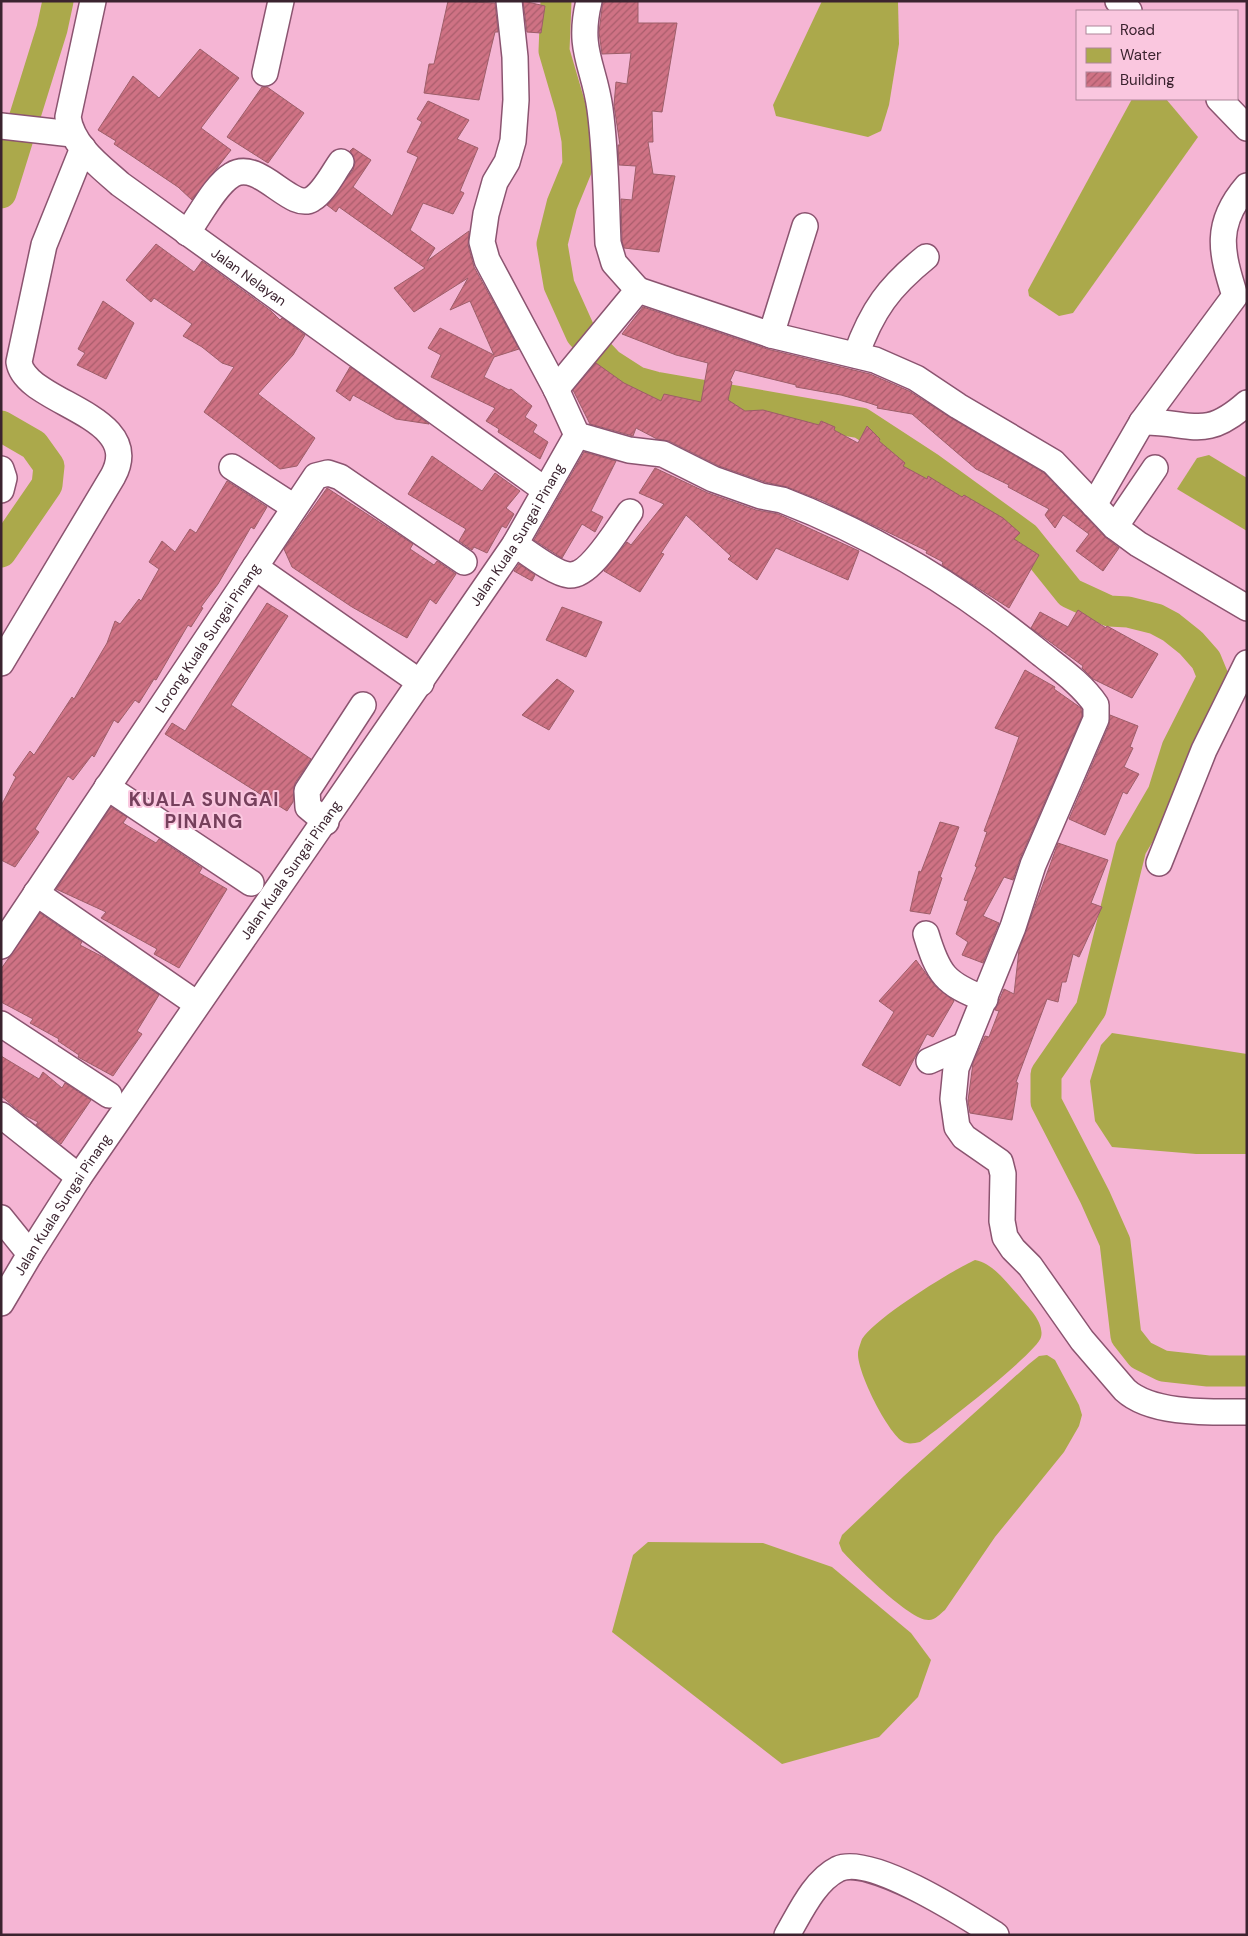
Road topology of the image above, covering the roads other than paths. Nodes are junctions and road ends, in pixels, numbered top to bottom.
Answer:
1 (93, 1) edge
2 (282, 1) edge
3 (509, 1) edge
4 (589, 1) edge
5 (1118, 1) edge
6 (1128, 10) edge
7 (265, 73) dead end
8 (1220, 100) edge
9 (2, 126) edge
10 (1247, 128) edge
11 (77, 141) junction
12 (341, 162) dead end
13 (1247, 186) edge
14 (805, 226) dead end
15 (188, 233) junction
16 (926, 257) dead end
17 (638, 290) junction
18 (1241, 306) edge
19 (771, 335) junction
20 (856, 355) junction
21 (560, 383) junction
22 (1247, 403) edge
23 (1142, 422) junction
24 (578, 435) junction
25 (232, 466) dead end
26 (1155, 468) dead end
27 (1, 469) edge
28 (1, 490) edge
29 (545, 490) junction
30 (1094, 505) junction
31 (294, 507) junction
32 (630, 512) dead end
33 (1116, 527) junction
34 (515, 544) junction
35 (464, 562) dead end
36 (255, 567) junction
37 (1247, 608) edge
38 (1, 662) edge
39 (1247, 663) edge
40 (421, 683) junction
41 (1240, 697) edge
42 (363, 705) dead end
43 (107, 787) junction
44 (326, 822) junction
45 (1159, 863) dead end
46 (251, 882) dead end
47 (36, 893) junction
48 (926, 934) dead end
49 (1, 946) edge
50 (985, 999) junction
51 (197, 1004) junction
52 (1, 1024) edge
53 (966, 1045) junction
54 (929, 1060) dead end
55 (109, 1095) dead end
56 (1, 1115) edge
57 (79, 1177) junction
58 (1, 1218) edge
59 (30, 1254) junction
60 (1, 1302) edge
61 (1247, 1412) edge
62 (787, 1935) edge
63 (996, 1935) edge

1 - 11 street
2 - 7 street
3 - 21 street
4 - 17 street
5 - 6 street
8 - 10 street
9 - 11 street
11 - 15 street, Jalan Nelayan
11 - 38 street
12 - 15 street
13 - 18 street
14 - 19 street
15 - 29 street, Jalan Nelayan
16 - 20 street
17 - 19 street
17 - 21 street
18 - 23 street
19 - 20 street
20 - 30 street
21 - 24 street
22 - 23 street
23 - 30 street
24 - 29 street, Jalan Kuala Sungai Pinang
24 - 50 street
25 - 31 street
26 - 33 street
27 - 28 street
29 - 34 street, Jalan Kuala Sungai Pinang
30 - 33 street
31 - 35 street, Lorong Kuala Sungai Pinang
31 - 36 street, Lorong Kuala Sungai Pinang
32 - 34 street
33 - 37 street
34 - 40 street, Jalan Kuala Sungai Pinang
36 - 40 street
36 - 43 street, Lorong Kuala Sungai Pinang
39 - 41 street
40 - 44 street, Jalan Kuala Sungai Pinang
41 - 45 street
42 - 44 street
43 - 46 street
43 - 47 street, Lorong Kuala Sungai Pinang
44 - 51 street, Jalan Kuala Sungai Pinang
47 - 49 street, Lorong Kuala Sungai Pinang
47 - 51 street
48 - 50 street
50 - 53 street
51 - 57 street, Jalan Kuala Sungai Pinang
52 - 55 street
53 - 54 street
53 - 61 street
56 - 57 street
57 - 59 street, Jalan Kuala Sungai Pinang
58 - 59 street
59 - 60 street, Jalan Kuala Sungai Pinang
62 - 63 street

